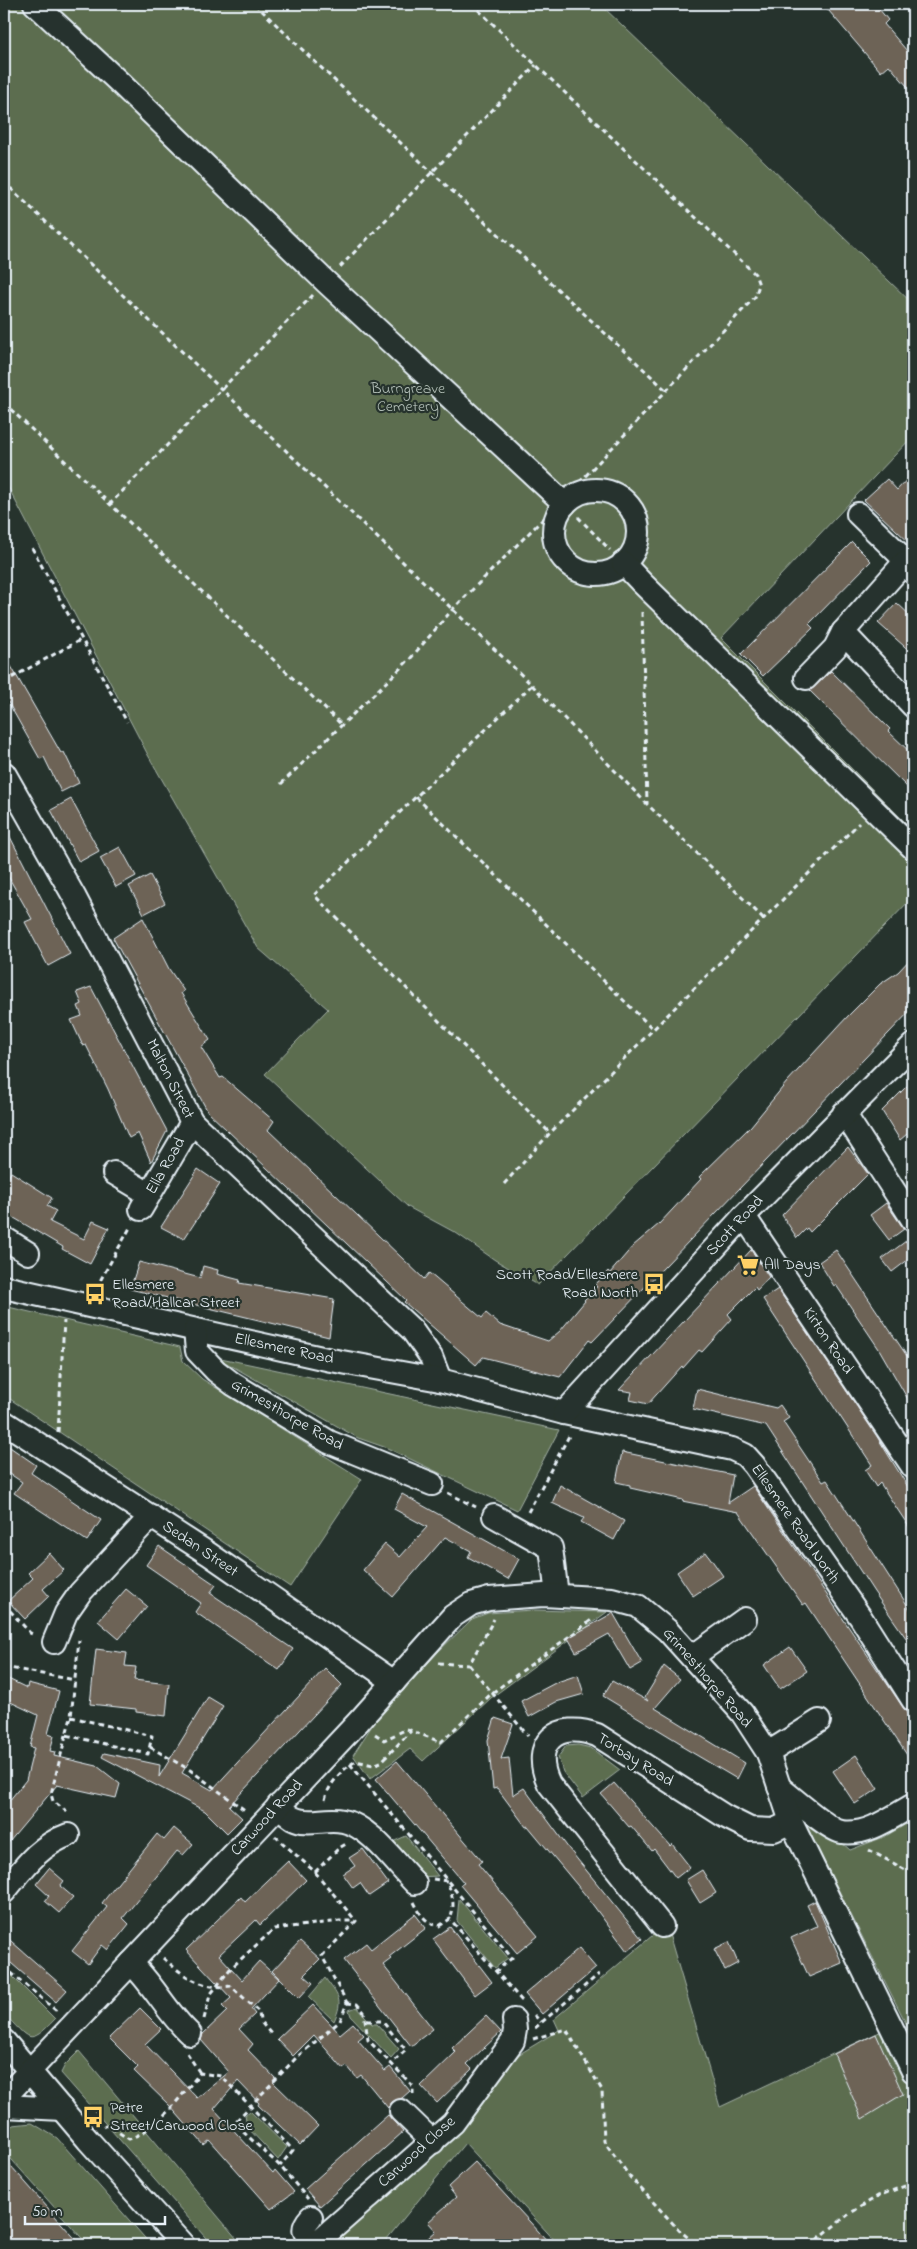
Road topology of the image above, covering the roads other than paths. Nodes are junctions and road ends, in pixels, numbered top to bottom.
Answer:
1 (35, 4) edge
2 (563, 503) junction
3 (858, 514) dead end
4 (623, 563) junction
5 (909, 568) edge
6 (843, 632) junction
7 (806, 678) dead end
8 (913, 706) edge
9 (4, 773) edge
10 (913, 848) edge
11 (913, 1046) edge
12 (844, 1113) junction
13 (192, 1122) junction
14 (114, 1173) dead end
15 (744, 1216) junction
16 (913, 1220) edge
17 (4, 1238) edge
18 (28, 1252) dead end
19 (4, 1287) edge
20 (196, 1330) junction
21 (440, 1380) junction
22 (572, 1414) junction
23 (4, 1422) edge
24 (913, 1467) edge
25 (432, 1484) road end
26 (151, 1516) junction
27 (494, 1516) road end
28 (557, 1595) junction
29 (745, 1619) dead end
30 (54, 1642) road end
31 (692, 1657) junction
32 (394, 1682) junction
33 (913, 1700) edge
34 (819, 1721) dead end
35 (768, 1753) junction
36 (779, 1787) junction
37 (913, 1805) edge
38 (278, 1806) junction
39 (791, 1822) junction
40 (68, 1836) road end
41 (415, 1883) road end
42 (4, 1892) edge
43 (662, 1926) dead end
44 (131, 1963) junction
45 (517, 2033) road end
46 (190, 2034) road end
47 (4, 2041) edge
48 (29, 2070) junction
49 (913, 2071) edge
50 (4, 2098) edge
51 (4, 2106) edge
52 (62, 2109) junction
53 (401, 2111) road end
54 (433, 2142) junction
55 (310, 2209) road end
56 (315, 2244) edge
57 (182, 2245) edge

1 - 2 street
2 - 4 street
2 - 4 street
3 - 5 street
4 - 10 street
5 - 6 street
6 - 7 street
6 - 8 street
9 - 13 street, Malton Street
11 - 12 street, Scott Road
12 - 15 street, Scott Road
12 - 16 street
13 - 14 street, Ella Road
13 - 21 street, Malton Street
15 - 22 street, Scott Road
15 - 24 street, Kirton Road
17 - 18 street
19 - 20 street, Ellesmere Road
20 - 21 street, Ellesmere Road
20 - 25 street, Grimesthorpe Road
21 - 22 street, Ellesmere Road
22 - 33 street, Ellesmere Road North
23 - 26 street, Sedan Street
26 - 30 street
26 - 32 street, Sedan Street
27 - 28 street
28 - 31 street, Grimesthorpe Road
28 - 32 street, Carwood Road
29 - 31 street
31 - 35 street, Grimesthorpe Road
32 - 38 street, Carwood Road
34 - 35 street
35 - 36 street, Grimesthorpe Road
36 - 37 street
36 - 39 street, Grimesthorpe Road
38 - 41 street
38 - 44 street, Carwood Road
39 - 43 street, Torbay Road
39 - 49 street, Grimesthorpe Road
40 - 42 street
44 - 46 street
44 - 48 street, Carwood Road
45 - 54 street, Carwood Close
47 - 48 street
48 - 50 street, Carwood Road
48 - 52 street
51 - 52 street
52 - 57 street
53 - 54 street
54 - 56 street, Carwood Close
55 - 56 street

